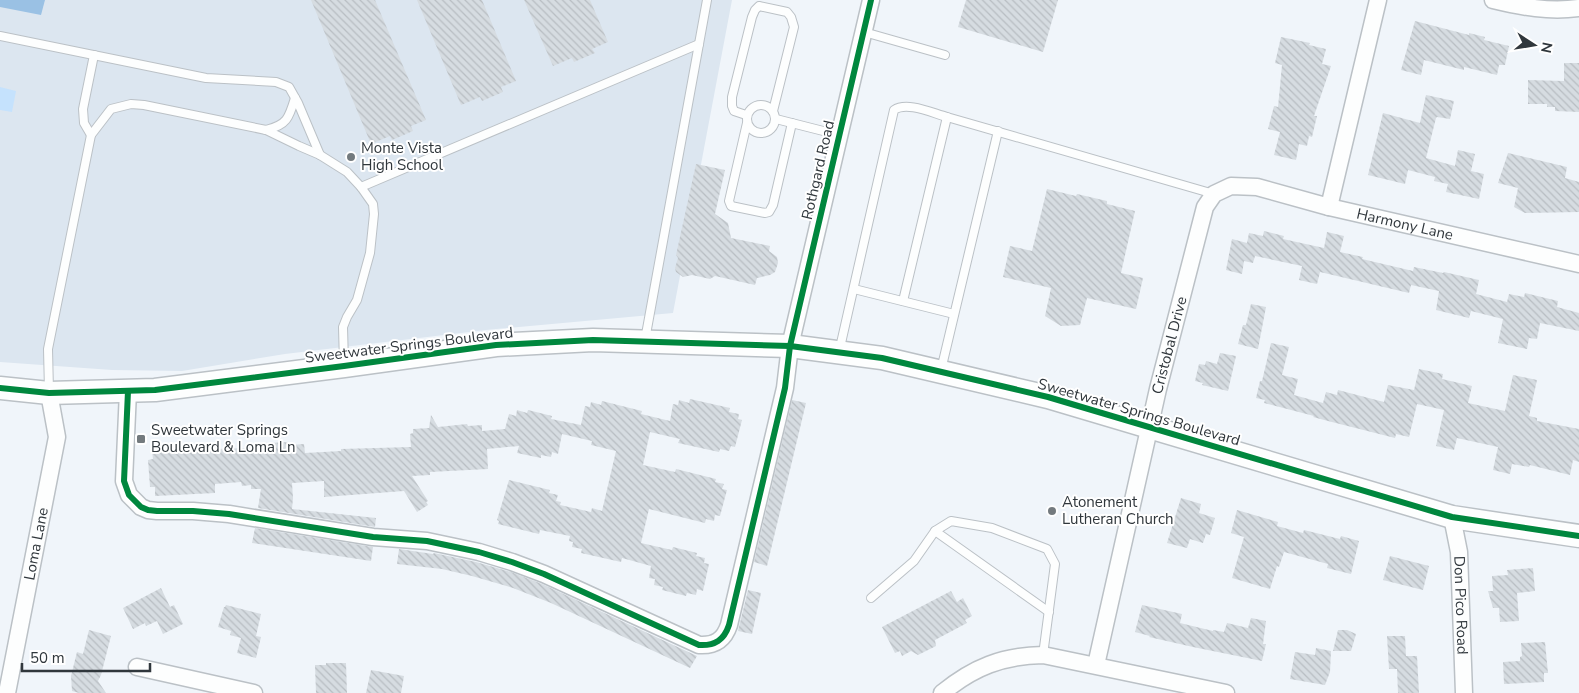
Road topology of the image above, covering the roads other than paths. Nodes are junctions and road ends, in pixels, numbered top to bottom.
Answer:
1 (707, 0) edge
2 (871, 0) edge
3 (1378, 0) edge
4 (1493, 0) edge
5 (1579, 8) edge
6 (864, 32) junction
7 (0, 36) edge
8 (699, 44) junction
9 (94, 55) junction
10 (945, 55) dead end
11 (295, 98) junction
12 (746, 115) junction
13 (774, 115) junction
14 (947, 117) junction
15 (747, 123) junction
16 (792, 123) junction
17 (266, 130) junction
18 (998, 131) junction
19 (91, 135) junction
20 (840, 135) junction
21 (320, 154) junction
22 (361, 187) junction
23 (1214, 194) junction
24 (1329, 207) junction
25 (1579, 264) edge
26 (854, 288) junction
27 (903, 301) junction
28 (954, 314) junction
29 (645, 342) junction
30 (790, 346) junction
31 (839, 352) junction
32 (344, 366) junction
33 (941, 372) junction
34 (0, 388) edge
35 (128, 391) junction
36 (49, 393) junction
37 (1149, 428) junction
38 (1452, 516) junction
39 (935, 531) junction
40 (1579, 536) edge
41 (871, 598) dead end
42 (1049, 612) junction
43 (1043, 655) junction
44 (1096, 665) junction
45 (137, 666) dead end
46 (7, 693) edge
47 (254, 693) edge
48 (942, 693) edge
49 (1226, 693) edge
50 (1464, 693) edge

1 - 8 lane
2 - 6 street, Rothgard Road
3 - 24 street
4 - 5 street
6 - 10 lane
6 - 20 street, Rothgard Road
7 - 9 lane
8 - 22 lane
8 - 29 lane
9 - 11 lane
9 - 19 lane
11 - 17 lane
11 - 21 lane
12 - 13 lane
12 - 13 lane
12 - 15 lane
13 - 15 lane
13 - 16 lane
14 - 18 lane
14 - 26 lane
14 - 27 lane
15 - 16 lane
16 - 20 lane
17 - 19 lane
17 - 21 lane
18 - 23 lane
18 - 28 lane
19 - 36 lane
20 - 30 street, Rothgard Road
21 - 22 lane
22 - 32 lane
23 - 24 street, Harmony Lane
23 - 37 street, Cristobal Drive
24 - 25 street, Harmony Lane
26 - 27 lane
26 - 31 lane
27 - 28 lane
28 - 33 lane
29 - 30 main road, Sweetwater Springs Boulevard
29 - 32 main road, Sweetwater Springs Boulevard
30 - 31 main road, Sweetwater Springs Boulevard
30 - 35 street, Rothgard Road
31 - 33 main road, Sweetwater Springs Boulevard
32 - 35 main road, Sweetwater Springs Boulevard
33 - 37 main road, Sweetwater Springs Boulevard
34 - 36 main road, Sweetwater Springs Boulevard
35 - 36 main road, Sweetwater Springs Boulevard
36 - 46 street, Loma Lane
37 - 38 main road, Sweetwater Springs Boulevard
37 - 44 street, Cristobal Drive
38 - 40 main road, Sweetwater Springs Boulevard
38 - 50 street, Don Pico Road
39 - 41 lane
39 - 42 lane
39 - 42 lane
42 - 43 lane
43 - 44 street
43 - 48 street
44 - 49 street
45 - 47 street

